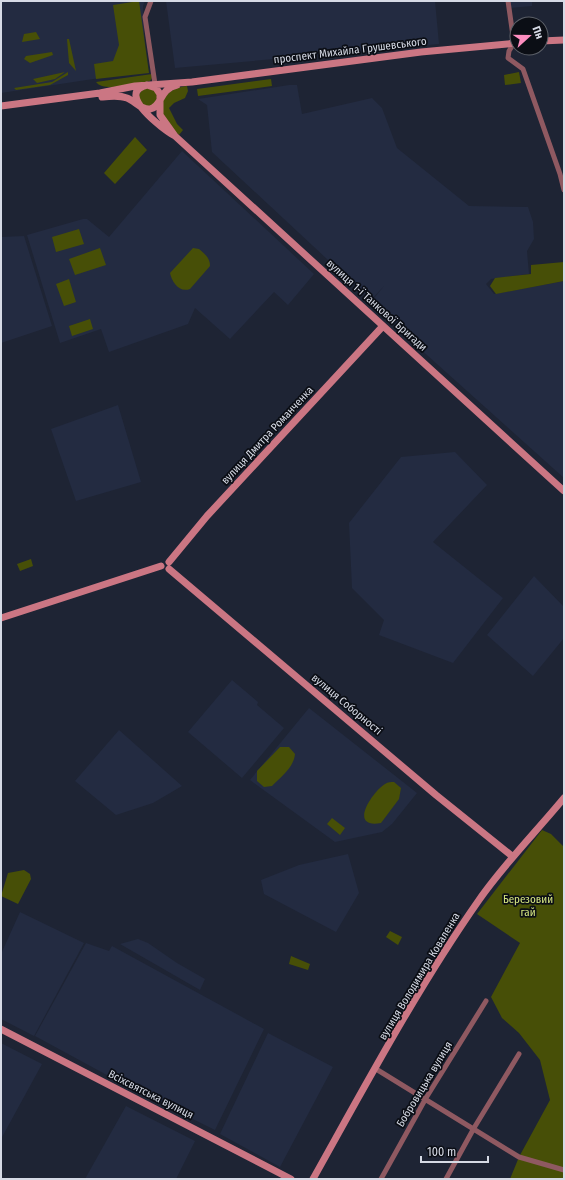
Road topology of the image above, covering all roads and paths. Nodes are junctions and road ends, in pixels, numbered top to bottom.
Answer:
1 (151, 1) edge
2 (508, 1) edge
3 (511, 16) edge
4 (564, 40) edge
5 (549, 41) edge
6 (509, 44) edge
7 (509, 51) edge
8 (186, 83) junction
9 (147, 85) junction
10 (156, 87) junction
11 (159, 101) junction
12 (1, 106) edge
13 (140, 106) junction
14 (1, 110) edge
15 (175, 136) junction
16 (562, 173) edge
17 (564, 190) edge
18 (383, 326) junction
19 (564, 491) edge
20 (169, 565) junction
21 (1, 618) edge
22 (564, 798) edge
23 (512, 856) junction
24 (486, 1001) dead end
25 (1, 1029) edge
26 (519, 1054) dead end
27 (376, 1068) junction
28 (426, 1098) junction
29 (474, 1128) junction
30 (564, 1170) edge
31 (292, 1179) edge
32 (313, 1179) edge
33 (380, 1179) edge
34 (446, 1179) edge

1 - 10 street
2 - 3 street
4 - 5 street
6 - 8 street, проспект Михайла Грушевського
7 - 16 street
8 - 10 street, проспект Михайла Грушевського
8 - 11 street, проспект Михайла Грушевського
9 - 10 street, проспект Михайла Грушевського
9 - 12 street, проспект Михайла Грушевського
9 - 13 street
10 - 11 street
11 - 13 street
11 - 15 street, вулиця 1-ї Танкової Бригади
13 - 14 street
13 - 15 street, вулиця 1-ї Танкової Бригади
15 - 18 street, вулиця 1-ї Танкової Бригади
16 - 17 street
18 - 19 street, вулиця 1-ї Танкової Бригади
18 - 20 street, вулиця Дмитра Романченка
20 - 21 street
20 - 23 street, вулиця Соборності
22 - 23 street, вулиця Володимира Коваленка
23 - 27 street, вулиця Володимира Коваленка
24 - 28 street, Бобровицька вулиця
25 - 31 street, Всіхсвятська вулиця
26 - 29 street
27 - 28 street
27 - 32 street, вулиця Володимира Коваленка
28 - 29 street
28 - 33 street, Бобровицька вулиця
29 - 30 street
29 - 34 street

